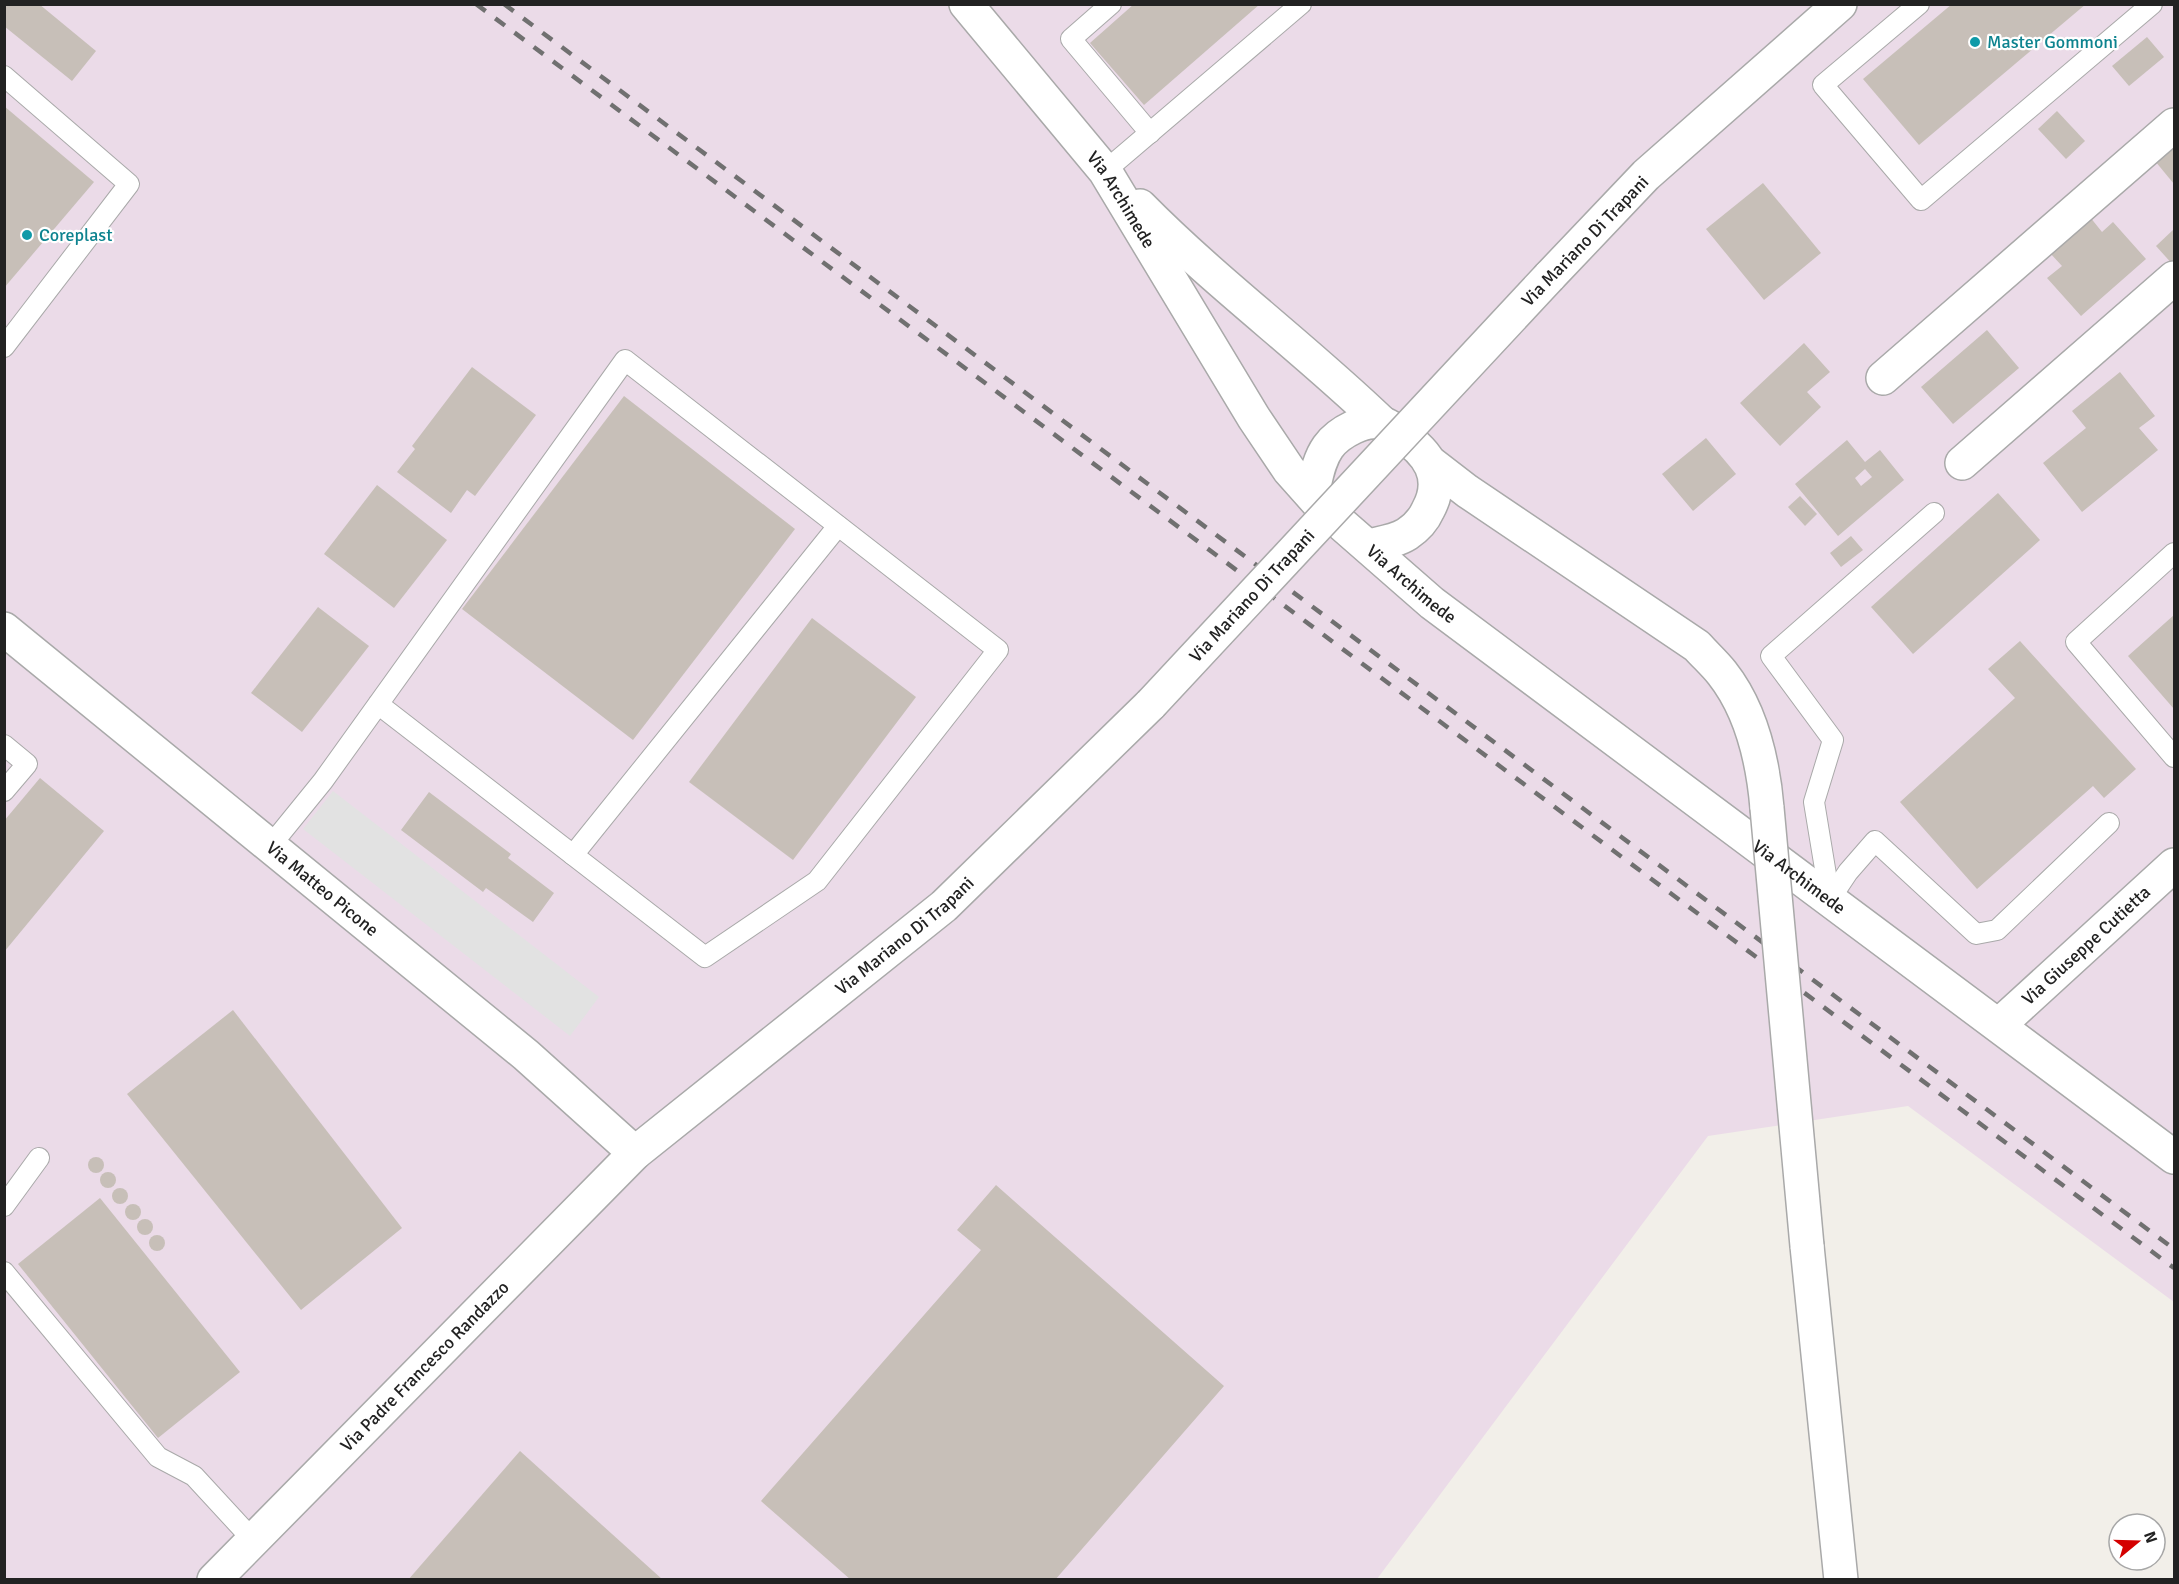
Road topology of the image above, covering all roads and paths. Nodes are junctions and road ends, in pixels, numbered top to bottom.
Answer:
1 (1111, 4) edge
2 (1301, 4) edge
3 (1840, 4) edge
4 (1919, 4) edge
5 (2152, 4) edge
6 (979, 9) edge
7 (4, 76) edge
8 (2175, 125) edge
9 (1150, 133) junction
10 (1105, 171) junction
11 (2175, 278) edge
12 (4, 347) edge
13 (1883, 378) dead end
14 (1383, 423) junction
15 (1962, 463) dead end
16 (1431, 464) junction
17 (1467, 491) junction
18 (1312, 495) junction
19 (1429, 510) junction
20 (1934, 513) dead end
21 (838, 526) junction
22 (1368, 546) junction
23 (2175, 553) edge
24 (1418, 591) junction
25 (4, 629) edge
26 (378, 704) junction
27 (4, 745) edge
28 (2175, 757) edge
29 (4, 791) edge
30 (2109, 823) dead end
31 (271, 845) junction
32 (573, 855) junction
33 (2175, 865) edge
34 (1830, 899) junction
35 (1999, 1026) junction
36 (635, 1153) junction
37 (2175, 1157) edge
38 (39, 1158) dead end
39 (4, 1206) edge
40 (4, 1272) edge
41 (253, 1540) junction
42 (214, 1580) edge
43 (1841, 1580) edge

1 - 9 lane
2 - 9 lane
3 - 36 street, Via Mariano Di Trapani, bridge
4 - 5 lane
6 - 10 street, Via Archimede
7 - 12 lane
8 - 13 street
9 - 10 lane
10 - 14 street
10 - 18 street, Via Archimede
11 - 15 street
14 - 16 street
14 - 18 street
16 - 17 street
16 - 19 street
17 - 19 street
17 - 43 street, bridge
18 - 22 street, Via Archimede
19 - 22 street
19 - 24 street
20 - 34 lane
21 - 26 lane
21 - 32 lane
21 - 32 lane
22 - 24 street, Via Archimede
23 - 28 lane
24 - 34 street, Via Archimede
25 - 31 street, Via Matteo Picone
26 - 31 lane
26 - 32 lane
27 - 29 lane
30 - 34 lane
31 - 36 street, Via Matteo Picone
33 - 35 street, Via Giuseppe Cutietta
34 - 35 street, Via Archimede
35 - 37 street, Via Archimede
36 - 41 street, Via Padre Francesco Randazzo
38 - 39 lane
40 - 41 lane
41 - 42 street, Via Padre Francesco Randazzo

